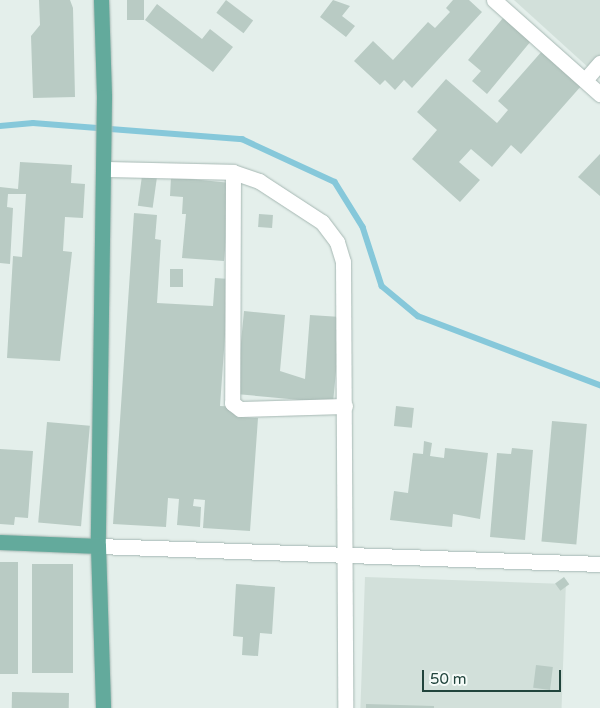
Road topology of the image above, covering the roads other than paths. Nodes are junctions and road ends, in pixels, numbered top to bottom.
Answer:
1 (101, 0) edge
2 (494, 0) edge
3 (600, 63) edge
4 (585, 80) junction
5 (600, 94) edge
6 (103, 169) junction
7 (233, 172) junction
8 (345, 406) junction
9 (0, 542) edge
10 (98, 546) junction
11 (348, 557) junction
12 (600, 564) edge
13 (103, 708) edge
14 (345, 708) edge

1 - 6 main road
2 - 4 street
3 - 4 street
4 - 5 street
6 - 7 street
6 - 10 main road
7 - 8 street
7 - 8 street
8 - 11 street
9 - 10 main road
10 - 11 street
10 - 13 main road
11 - 12 street
11 - 14 street

